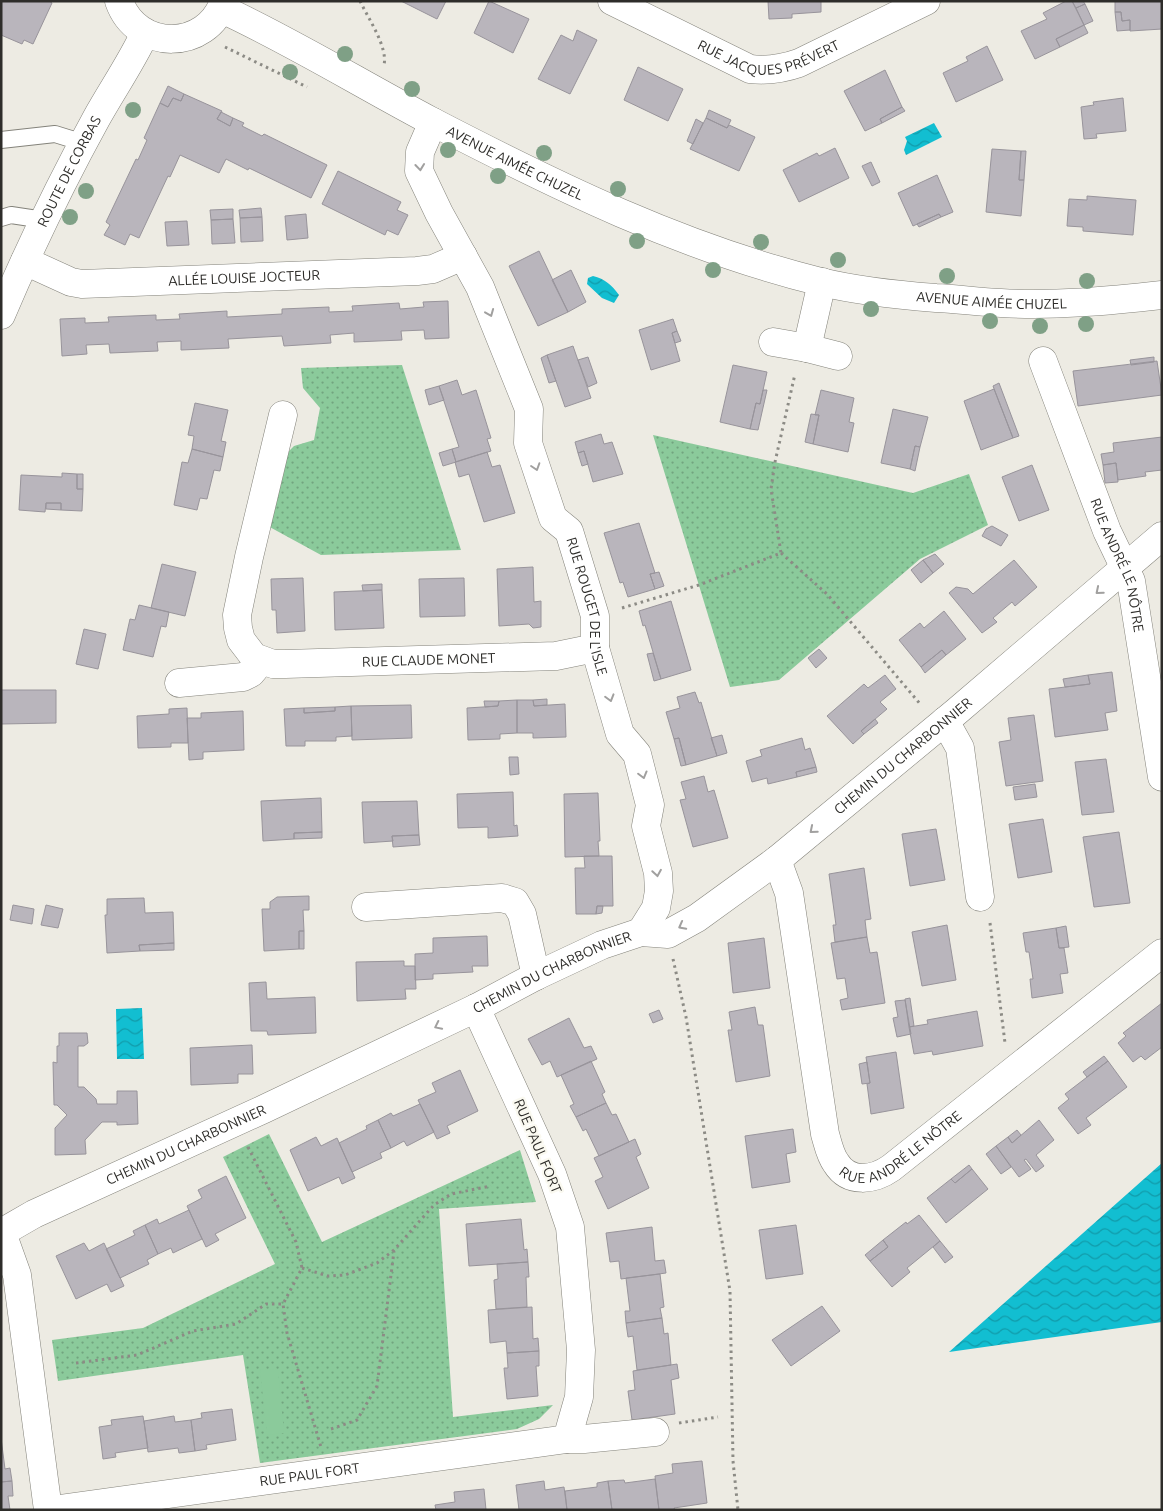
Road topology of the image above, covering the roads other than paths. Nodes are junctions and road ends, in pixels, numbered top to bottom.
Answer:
1 (119, 1) edge
2 (612, 1) edge
3 (926, 1) edge
4 (223, 5) edge
5 (145, 33) junction
6 (433, 122) junction
7 (1, 140) edge
8 (84, 143) junction
9 (1, 218) edge
10 (44, 220) junction
11 (464, 256) junction
12 (25, 261) junction
13 (822, 282) junction
14 (1162, 295) edge
15 (2, 313) edge
16 (772, 342) dead end
17 (804, 347) junction
18 (838, 356) dead end
19 (1043, 361) dead end
20 (283, 415) dead end
21 (1162, 536) edge
22 (1125, 569) junction
23 (595, 648) junction
24 (261, 661) junction
25 (179, 683) dead end
26 (945, 721) junction
27 (1162, 776) edge
28 (777, 860) junction
29 (980, 896) road end
30 (366, 907) dead end
31 (641, 932) junction
32 (1162, 954) edge
33 (536, 976) junction
34 (476, 1008) junction
35 (2, 1233) edge
36 (656, 1432) road end
37 (567, 1439) junction
38 (48, 1510) edge
39 (52, 1510) edge

1 - 5 street
2 - 3 street, RUE JACQUES PRÉVERT
4 - 5 street
4 - 6 street, AVENUE AIMÉE CHUZEL
5 - 8 street, ROUTE DE CORBAS
6 -> 11 street, RUE ROUGET DE L'ISLE
6 - 13 street, AVENUE AIMÉE CHUZEL
7 - 8 lane
8 - 10 street, ROUTE DE CORBAS
9 - 10 lane
10 - 12 street, ROUTE DE CORBAS
11 - 12 street, ALLÉE LOUISE JOCTEUR
11 -> 23 street, RUE ROUGET DE L'ISLE
12 - 15 street, ROUTE DE CORBAS
13 - 14 street, AVENUE AIMÉE CHUZEL
13 - 17 street
16 - 17 street
17 - 18 street
19 - 22 street, RUE ANDRÉ LE NÔTRE
20 - 24 street
21 - 22 street, CHEMIN DU CHARBONNIER
22 -> 26 street, CHEMIN DU CHARBONNIER
22 - 27 street, RUE ANDRÉ LE NÔTRE
23 - 24 street, RUE CLAUDE MONET
23 -> 31 street, RUE ROUGET DE L'ISLE
24 - 25 street
26 -> 28 street, CHEMIN DU CHARBONNIER
26 - 29 street
28 -> 31 street, CHEMIN DU CHARBONNIER
28 - 32 street, RUE ANDRÉ LE NÔTRE
30 - 33 street
31 - 33 street, CHEMIN DU CHARBONNIER
33 - 34 street, CHEMIN DU CHARBONNIER
34 -> 35 street, CHEMIN DU CHARBONNIER
34 - 37 street, RUE PAUL FORT
35 - 38 street
36 - 37 street, RUE PAUL FORT
37 - 39 street, RUE PAUL FORT

